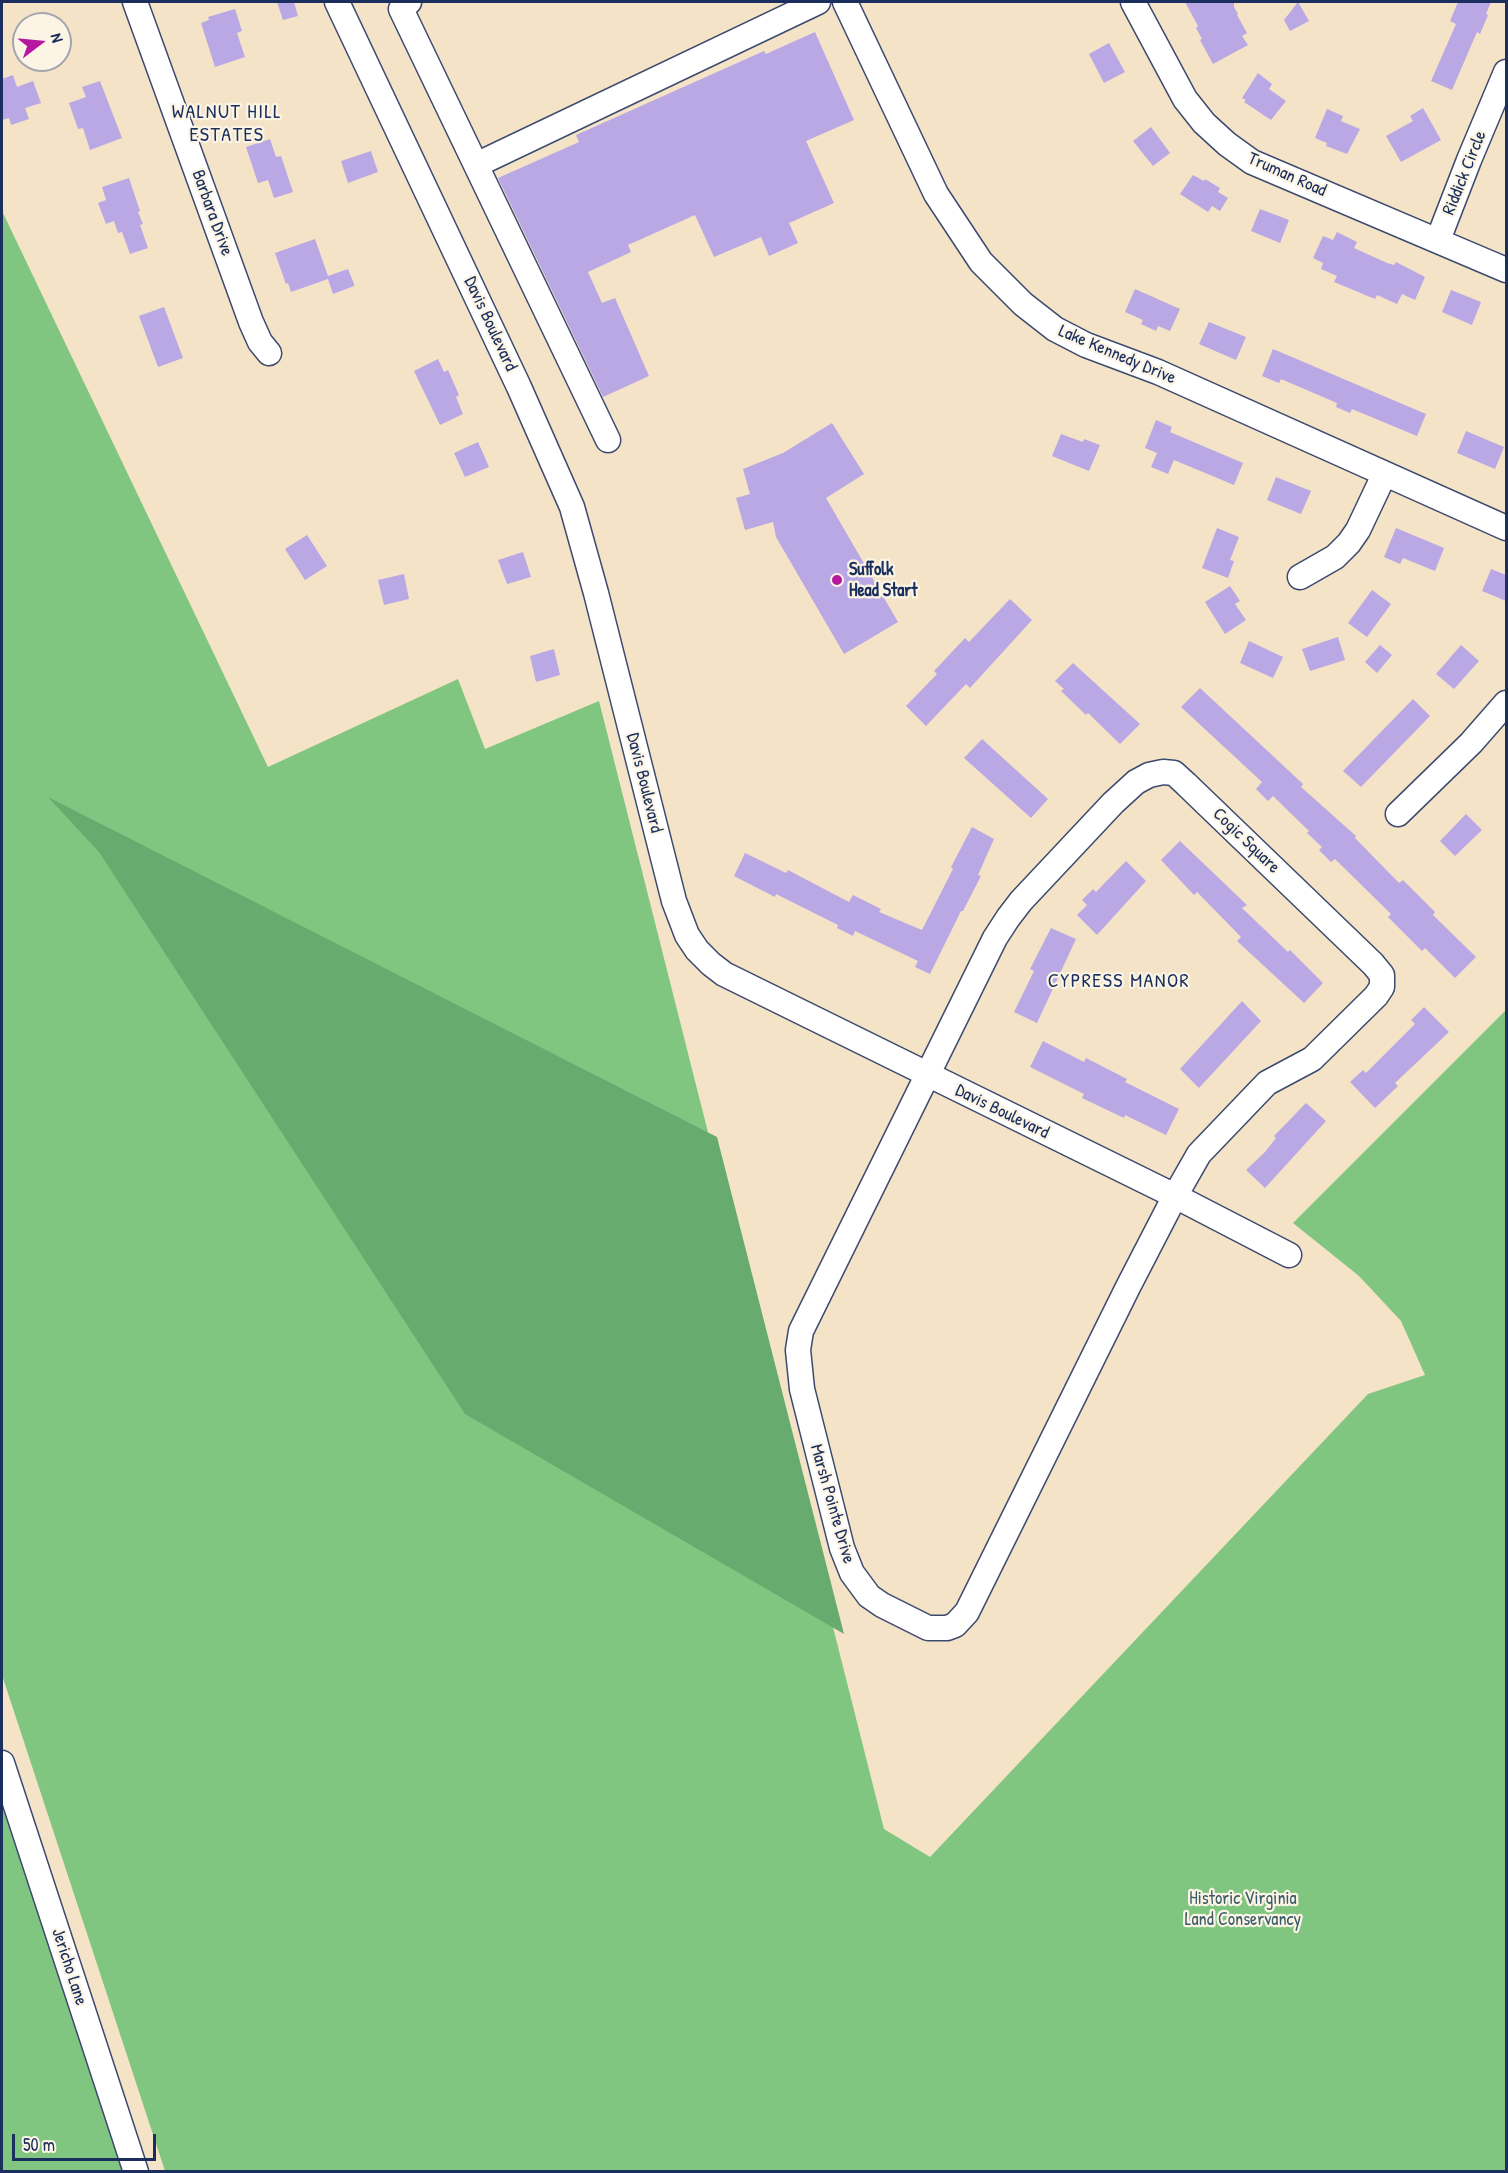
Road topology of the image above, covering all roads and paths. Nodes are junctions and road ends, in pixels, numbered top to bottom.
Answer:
1 (135, 2) edge
2 (337, 2) edge
3 (409, 2) edge
4 (845, 2) edge
5 (1133, 2) edge
6 (805, 4) edge
7 (1506, 72) edge
8 (476, 165) junction
9 (1438, 240) junction
10 (1506, 270) edge
11 (269, 353) dead end
12 (608, 440) dead end
13 (1384, 475) junction
14 (1506, 528) edge
15 (1300, 577) dead end
16 (1506, 703) edge
17 (1398, 814) dead end
18 (928, 1075) junction
19 (1175, 1196) junction
20 (1289, 1255) dead end
21 (2, 1763) edge
22 (136, 2172) edge

1 - 11 street, Barbara Drive
2 - 18 street, Davis Boulevard
3 - 8 street
4 - 13 street, Lake Kennedy Drive
5 - 9 street, Truman Road
6 - 8 street
7 - 9 street, Riddick Circle
8 - 12 street
9 - 10 street, Truman Road
13 - 14 street, Lake Kennedy Drive
13 - 15 street
16 - 17 street
18 - 19 street, Davis Boulevard
18 - 19 street, Cogic Square
18 - 19 street, Marsh Pointe Drive
19 - 20 street, Davis Boulevard
21 - 22 street, Jericho Lane

